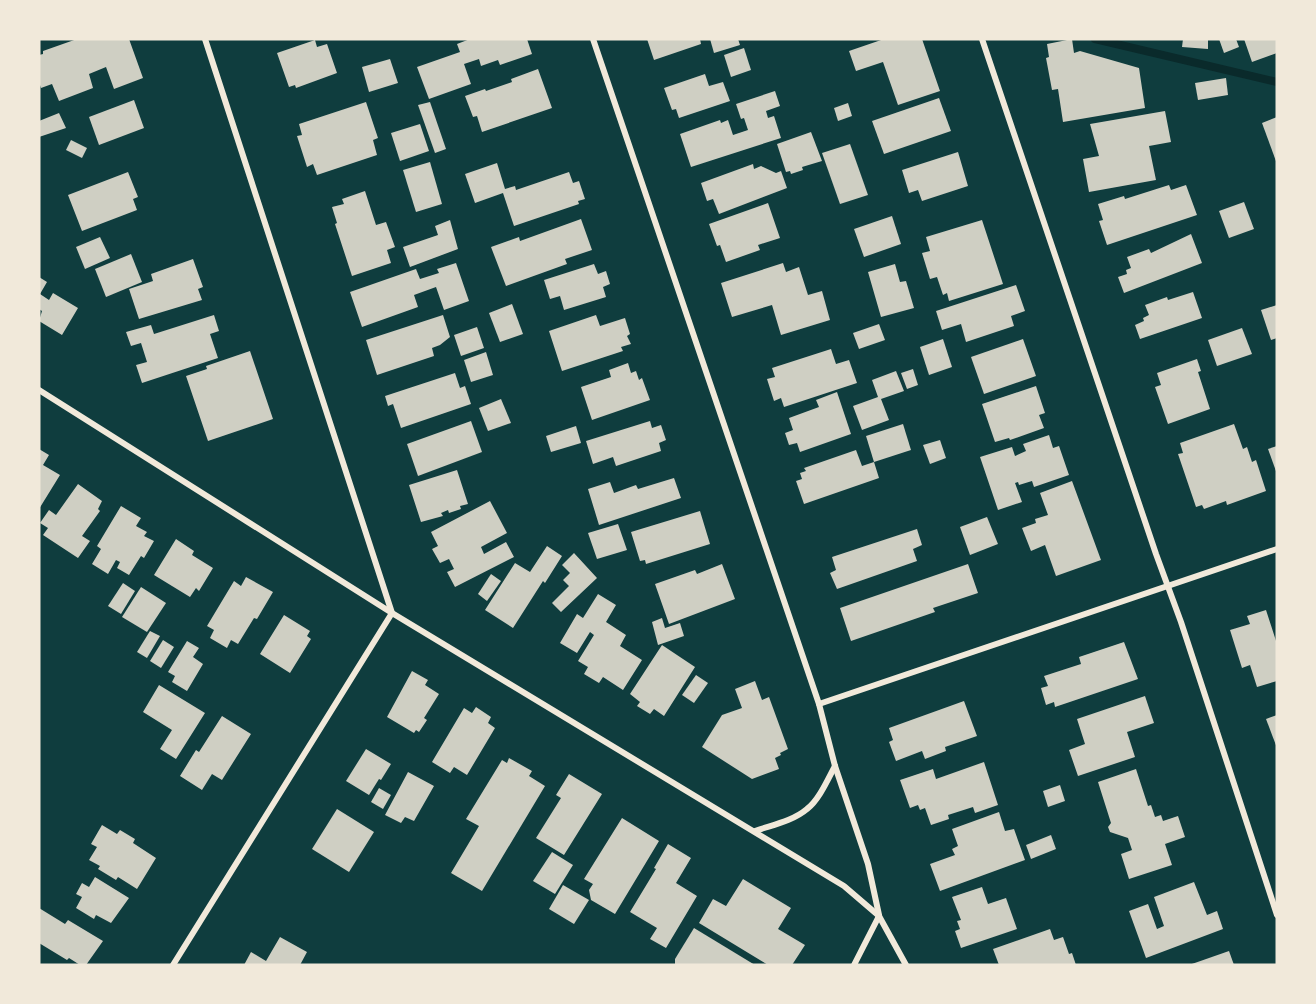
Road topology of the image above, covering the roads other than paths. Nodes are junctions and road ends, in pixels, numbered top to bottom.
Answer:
1 (205, 39) edge
2 (593, 39) edge
3 (982, 39) edge
4 (39, 390) edge
5 (1277, 549) edge
6 (1167, 585) junction
7 (392, 613) junction
8 (819, 705) junction
9 (835, 766) junction
10 (755, 831) junction
11 (1277, 915) edge
12 (879, 916) junction
13 (173, 965) edge
14 (855, 965) edge
15 (906, 965) edge

1 - 7 street
2 - 8 street
3 - 6 street
4 - 7 street
5 - 6 street
6 - 8 street
6 - 11 street
7 - 10 street
7 - 13 street
8 - 9 street
9 - 10 street
9 - 12 street
10 - 12 street
12 - 14 street
12 - 15 street

